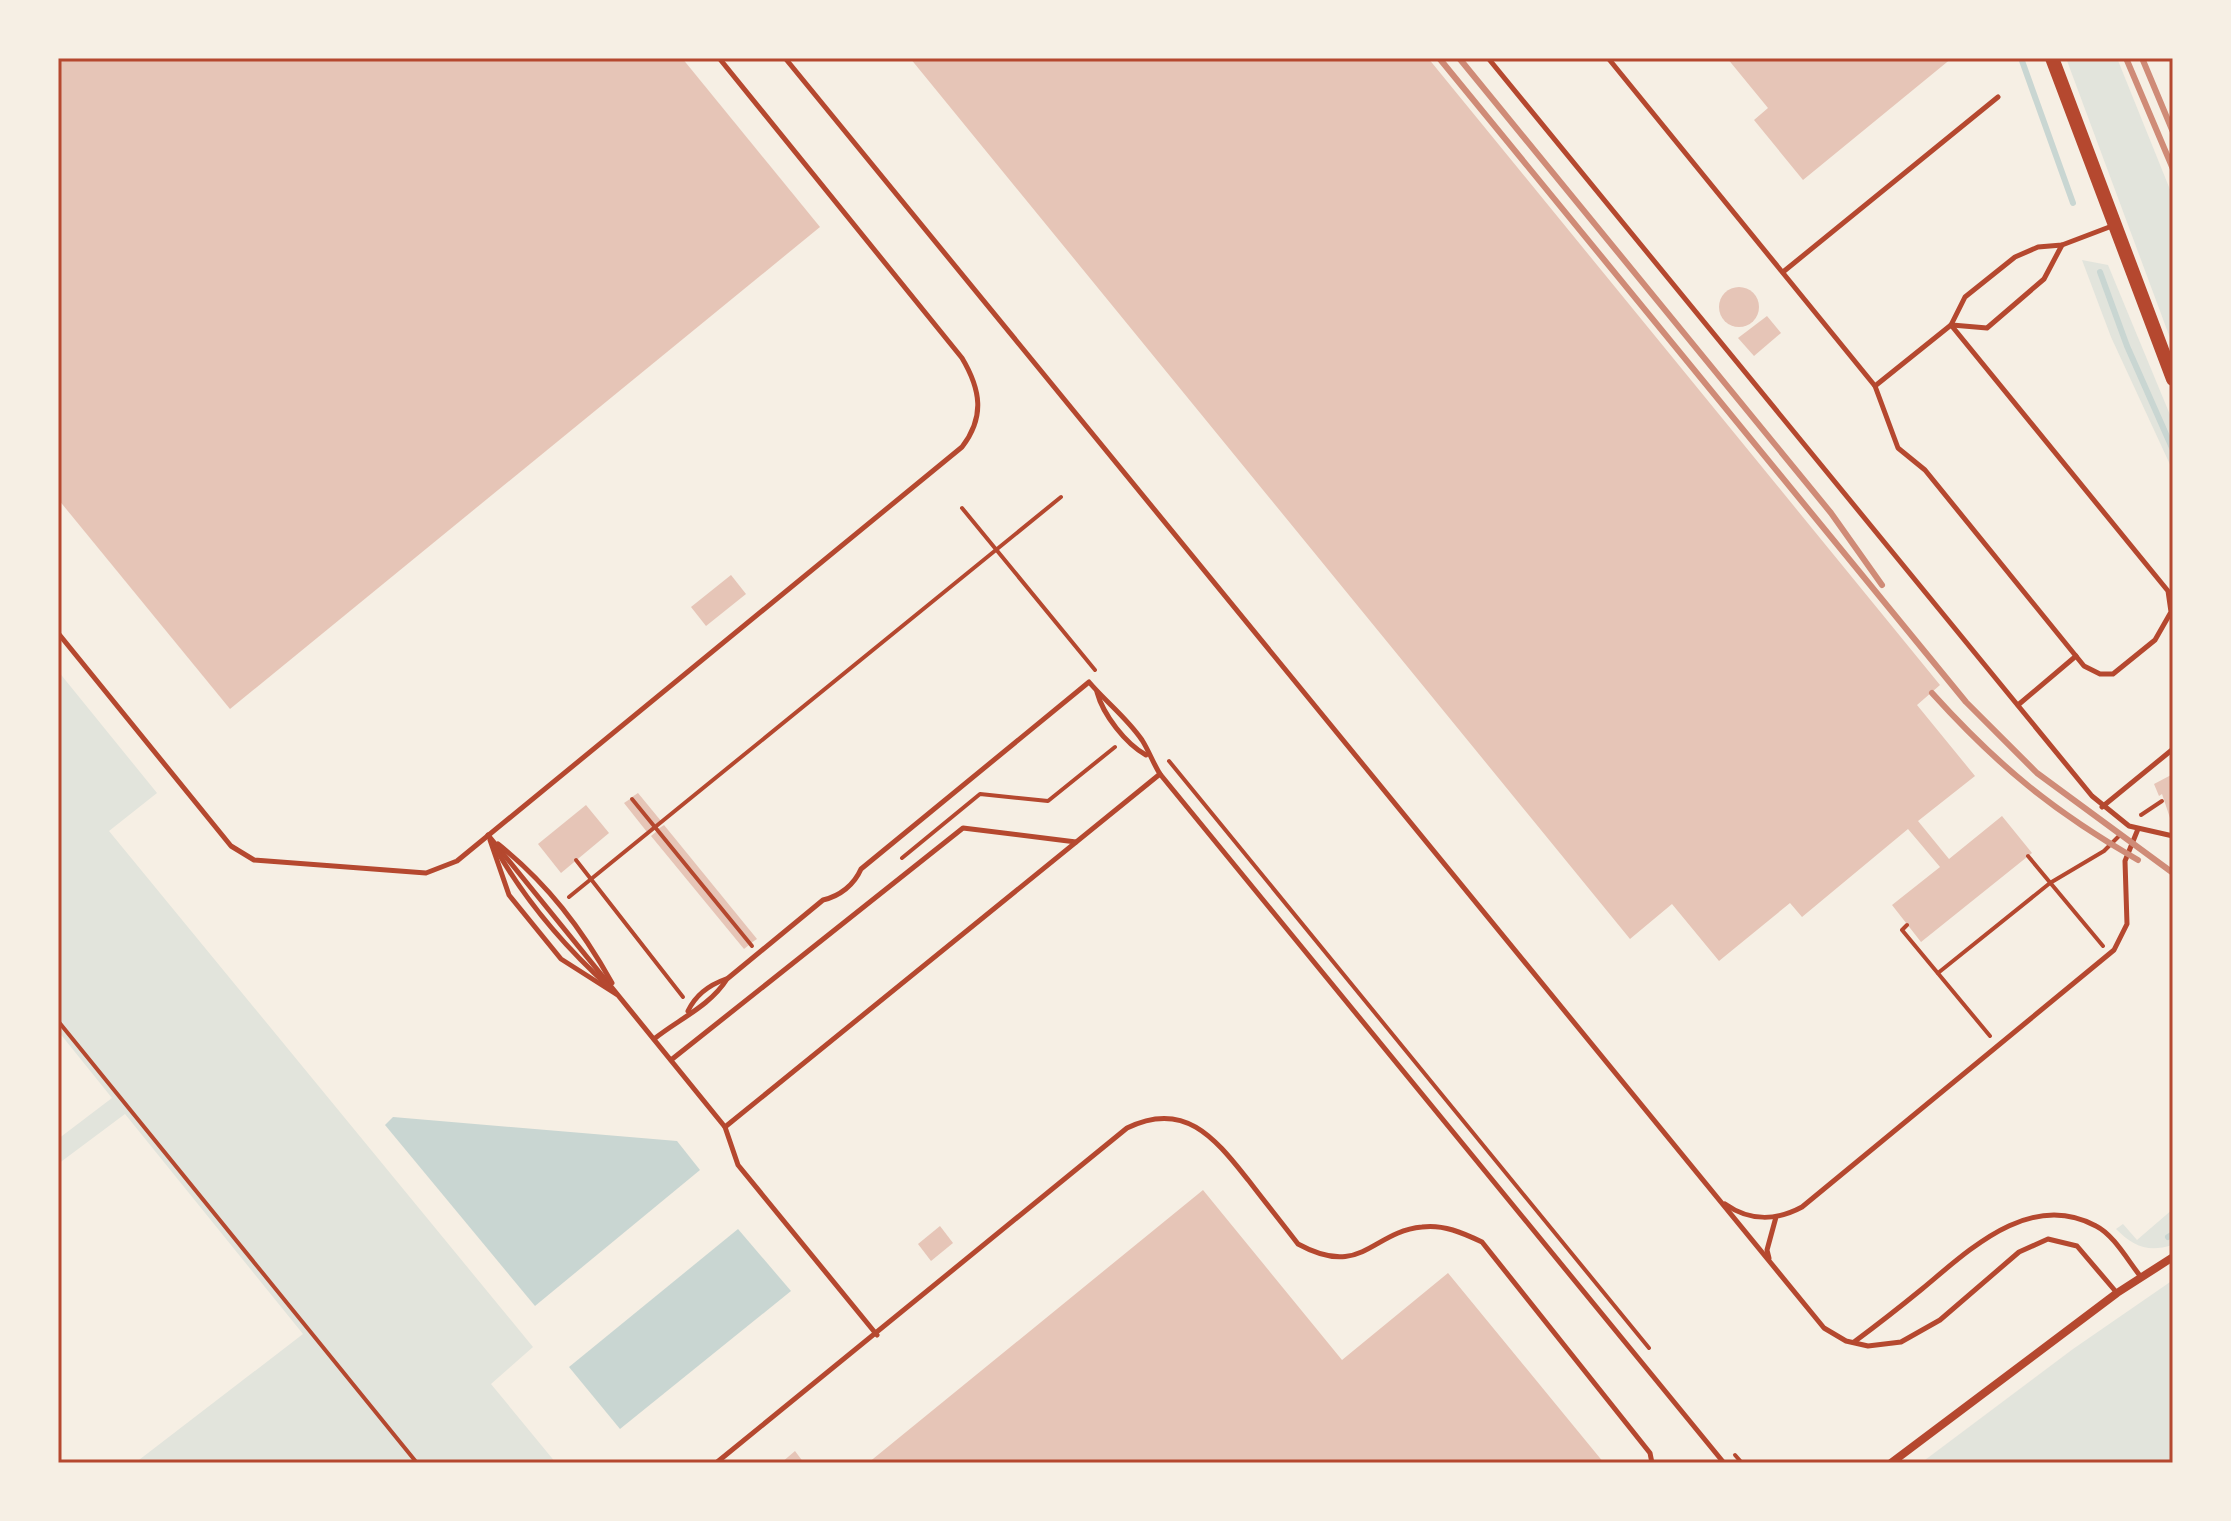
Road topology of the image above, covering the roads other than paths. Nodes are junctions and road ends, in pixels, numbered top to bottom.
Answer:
1 (719, 58) edge
2 (785, 58) edge
3 (1488, 58) edge
4 (1608, 58) edge
5 (2052, 58) edge
6 (1998, 97) dead end
7 (2113, 226) junction
8 (2062, 245) junction
9 (1783, 272) junction
10 (1951, 325) junction
11 (2173, 379) edge
12 (1875, 386) junction
13 (58, 633) edge
14 (2076, 656) junction
15 (1096, 691) junction
16 (2018, 705) junction
17 (2173, 749) edge
18 (1147, 756) junction
19 (1160, 774) junction
20 (2102, 807) junction
21 (2138, 829) junction
22 (488, 835) junction
23 (2173, 836) edge
24 (1077, 842) junction
25 (727, 979) junction
26 (621, 997) junction
27 (688, 1011) junction
28 (654, 1039) junction
29 (671, 1060) junction
30 (725, 1127) junction
31 (1720, 1200) junction
32 (1776, 1217) junction
33 (2173, 1257) edge
34 (1771, 1264) junction
35 (2141, 1277) junction
36 (2117, 1293) junction
37 (877, 1335) junction
38 (1854, 1342) junction
39 (716, 1463) edge
40 (1652, 1463) edge
41 (1724, 1463) edge
42 (1891, 1463) edge

1 - 22 lane
2 - 31 lane
3 - 16 lane
4 - 9 lane
5 - 7 street
6 - 9 lane
7 - 8 lane
7 - 11 street
8 - 10 lane
8 - 10 lane
9 - 12 lane
10 - 12 lane
10 - 14 lane
12 - 14 lane
13 - 22 lane
14 - 16 lane
15 - 18 lane
15 - 18 lane
15 - 25 lane
16 - 20 lane
17 - 20 lane
18 - 19 lane
19 - 24 lane
19 - 41 lane
20 - 21 lane
21 - 23 lane
21 - 32 lane
22 - 26 lane
22 - 26 lane
22 - 26 lane
22 - 26 lane
24 - 29 lane
24 - 30 lane
25 - 27 lane
25 - 27 lane
26 - 28 lane
27 - 28 lane
28 - 29 lane
29 - 30 lane
30 - 37 lane
31 - 32 lane
31 - 34 lane
32 - 34 lane
33 - 35 street
34 - 38 lane
35 - 36 street
35 - 38 lane
36 - 38 lane
36 - 42 street
37 - 39 lane
37 - 40 lane

